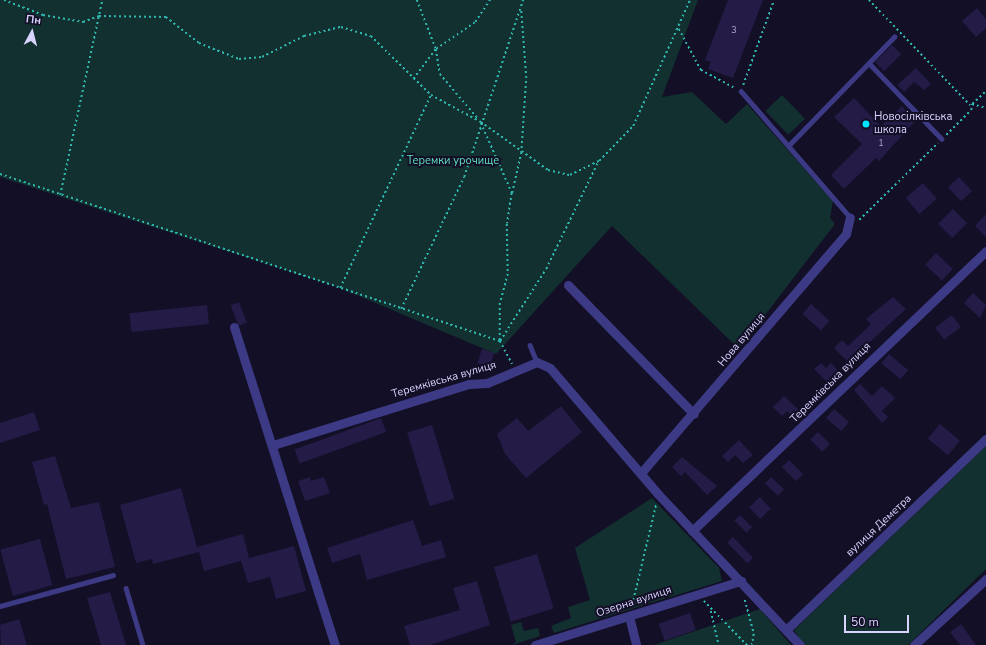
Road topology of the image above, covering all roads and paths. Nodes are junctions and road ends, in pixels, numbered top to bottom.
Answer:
1 (4, 0) edge
2 (102, 0) edge
3 (417, 0) edge
4 (490, 0) edge
5 (523, 0) edge
6 (690, 0) edge
7 (774, 0) edge
8 (869, 0) edge
9 (521, 9) junction
10 (99, 16) junction
11 (679, 29) junction
12 (894, 37) dead end
13 (436, 50) junction
14 (869, 63) junction
15 (413, 79) junction
16 (741, 91) junction
17 (986, 91) edge
18 (431, 95) junction
19 (971, 105) junction
20 (986, 108) edge
21 (481, 122) junction
22 (942, 139) junction
23 (789, 145) junction
24 (520, 153) junction
25 (598, 161) junction
26 (0, 174) edge
27 (512, 194) junction
28 (60, 195) junction
29 (850, 217) junction
30 (986, 251) edge
31 (568, 285) dead end
32 (340, 288) junction
33 (401, 309) junction
34 (234, 327) dead end
35 (500, 340) junction
36 (530, 344) dead end
37 (537, 362) junction
38 (517, 370) junction
39 (694, 414) junction
40 (986, 439) edge
41 (273, 445) junction
42 (641, 473) junction
43 (658, 494) junction
44 (692, 531) junction
45 (113, 575) dead end
46 (986, 579) edge
47 (743, 584) junction
48 (126, 588) dead end
49 (698, 595) junction
50 (0, 606) edge
51 (711, 609) junction
52 (629, 616) junction
53 (788, 628) junction
54 (143, 645) edge
55 (335, 645) edge
56 (535, 645) edge
57 (636, 645) edge
58 (718, 645) edge
59 (747, 645) edge
60 (752, 645) edge
61 (800, 645) edge
62 (914, 645) edge

1 - 10 path
2 - 10 path
3 - 13 path
4 - 13 path
5 - 9 path
6 - 11 path
7 - 16 path
8 - 19 path
9 - 21 path
9 - 24 path
10 - 15 path
10 - 28 path
11 - 16 path
11 - 25 path
12 - 14 lane
13 - 15 path
13 - 21 path
14 - 22 lane
14 - 23 lane
15 - 18 path
16 - 23 lane
17 - 19 path
18 - 21 path
18 - 32 path
19 - 20 path
19 - 22 path
21 - 24 path
21 - 27 path
21 - 33 path
22 - 29 path
23 - 29 lane
24 - 25 path
24 - 27 path
25 - 35 path
26 - 28 path
27 - 35 path
28 - 32 path
29 - 39 street, Нова вулиця
30 - 44 street, Теремківська вулиця
31 - 39 street
32 - 33 path
33 - 35 path
34 - 41 street
35 - 38 path
36 - 37 lane
37 - 38 street, Теремківська вулиця
37 - 42 street
38 - 41 street, Теремківська вулиця
39 - 42 street, Нова вулиця
40 - 53 street, вулиця Деметра
41 - 55 street
42 - 43 street
43 - 44 street
43 - 52 path
44 - 47 street
45 - 50 lane
46 - 62 street
47 - 49 street, Озерна вулиця
47 - 53 street
47 - 60 path
48 - 54 lane
49 - 51 path
49 - 52 street, Озерна вулиця
51 - 58 path
51 - 59 path
52 - 56 street, Озерна вулиця
52 - 57 street
53 - 61 street

